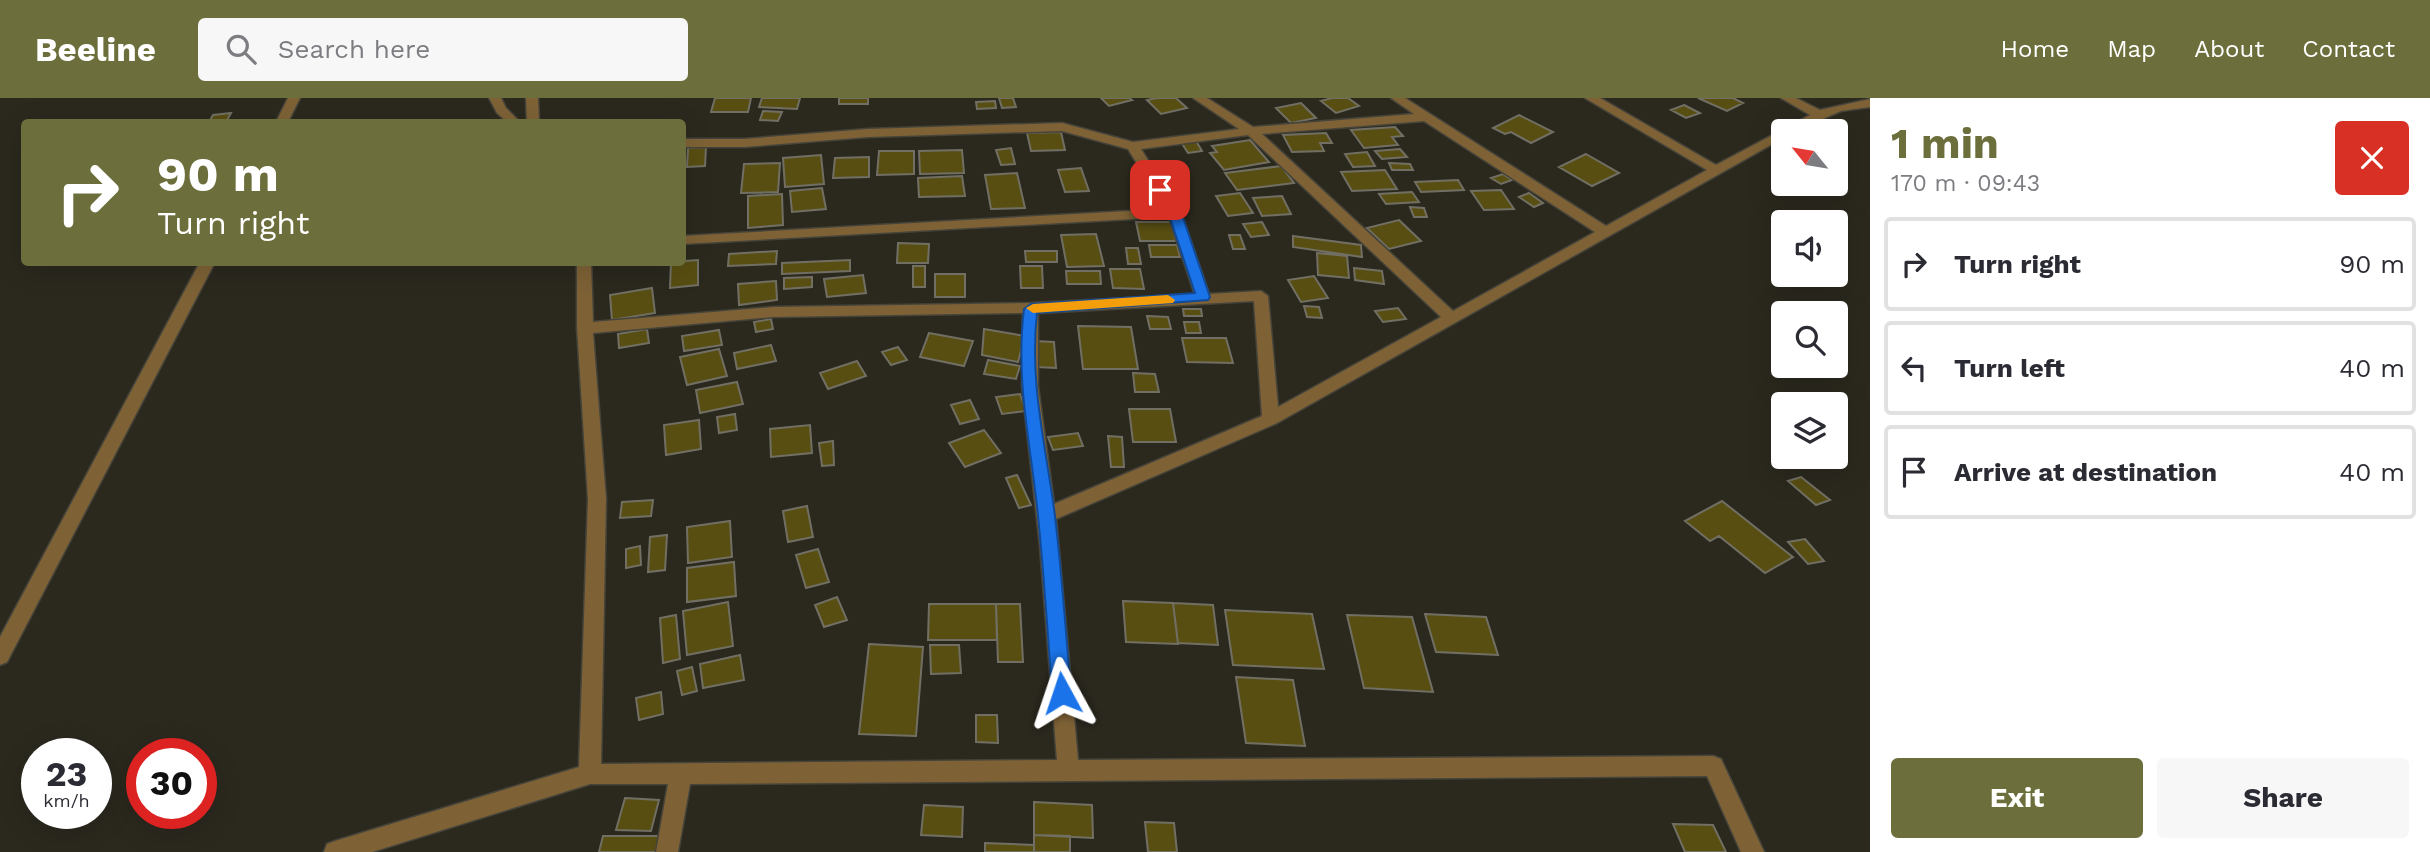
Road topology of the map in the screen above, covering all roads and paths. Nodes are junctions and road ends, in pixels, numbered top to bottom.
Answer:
1 (295, 98) edge
2 (495, 98) edge
3 (532, 98) edge
4 (1199, 98) edge
5 (1397, 98) edge
6 (1591, 98) edge
7 (1787, 98) edge
8 (1870, 103) edge
9 (1818, 114) junction
10 (1427, 117) junction
11 (284, 119) edge
12 (511, 119) edge
13 (533, 119) edge
14 (1809, 119) edge
15 (1251, 131) junction
16 (1771, 140) edge
17 (686, 143) edge
18 (1133, 146) junction
19 (1716, 170) junction
20 (1174, 212) junction
21 (1605, 232) junction
22 (686, 240) edge
23 (206, 266) edge
24 (584, 266) edge
25 (1203, 297) junction
26 (1031, 309) junction
27 (1451, 318) junction
28 (584, 328) junction
29 (1271, 419) junction
30 (1046, 515) junction
31 (0, 656) edge
32 (1068, 769) junction
33 (590, 774) junction
34 (681, 775) junction
35 (335, 852) edge
36 (667, 852) edge
37 (1753, 852) edge

1 - 11 street
2 - 12 street
3 - 13 street
4 - 15 street
5 - 10 street
6 - 19 street
7 - 9 street
8 - 9 street
9 - 14 street
10 - 15 street
10 - 21 street
15 - 18 street
15 - 27 street
16 - 19 street
17 - 18 street
18 - 20 street
19 - 21 street
20 - 22 street
20 - 25 street
21 - 27 street
23 - 31 street
24 - 28 street
25 - 26 street
25 - 29 street
26 - 28 street
26 - 30 street
27 - 29 street
28 - 33 street
29 - 30 street
30 - 32 street
32 - 34 street
32 - 37 street
33 - 34 street
33 - 35 street
34 - 36 street

